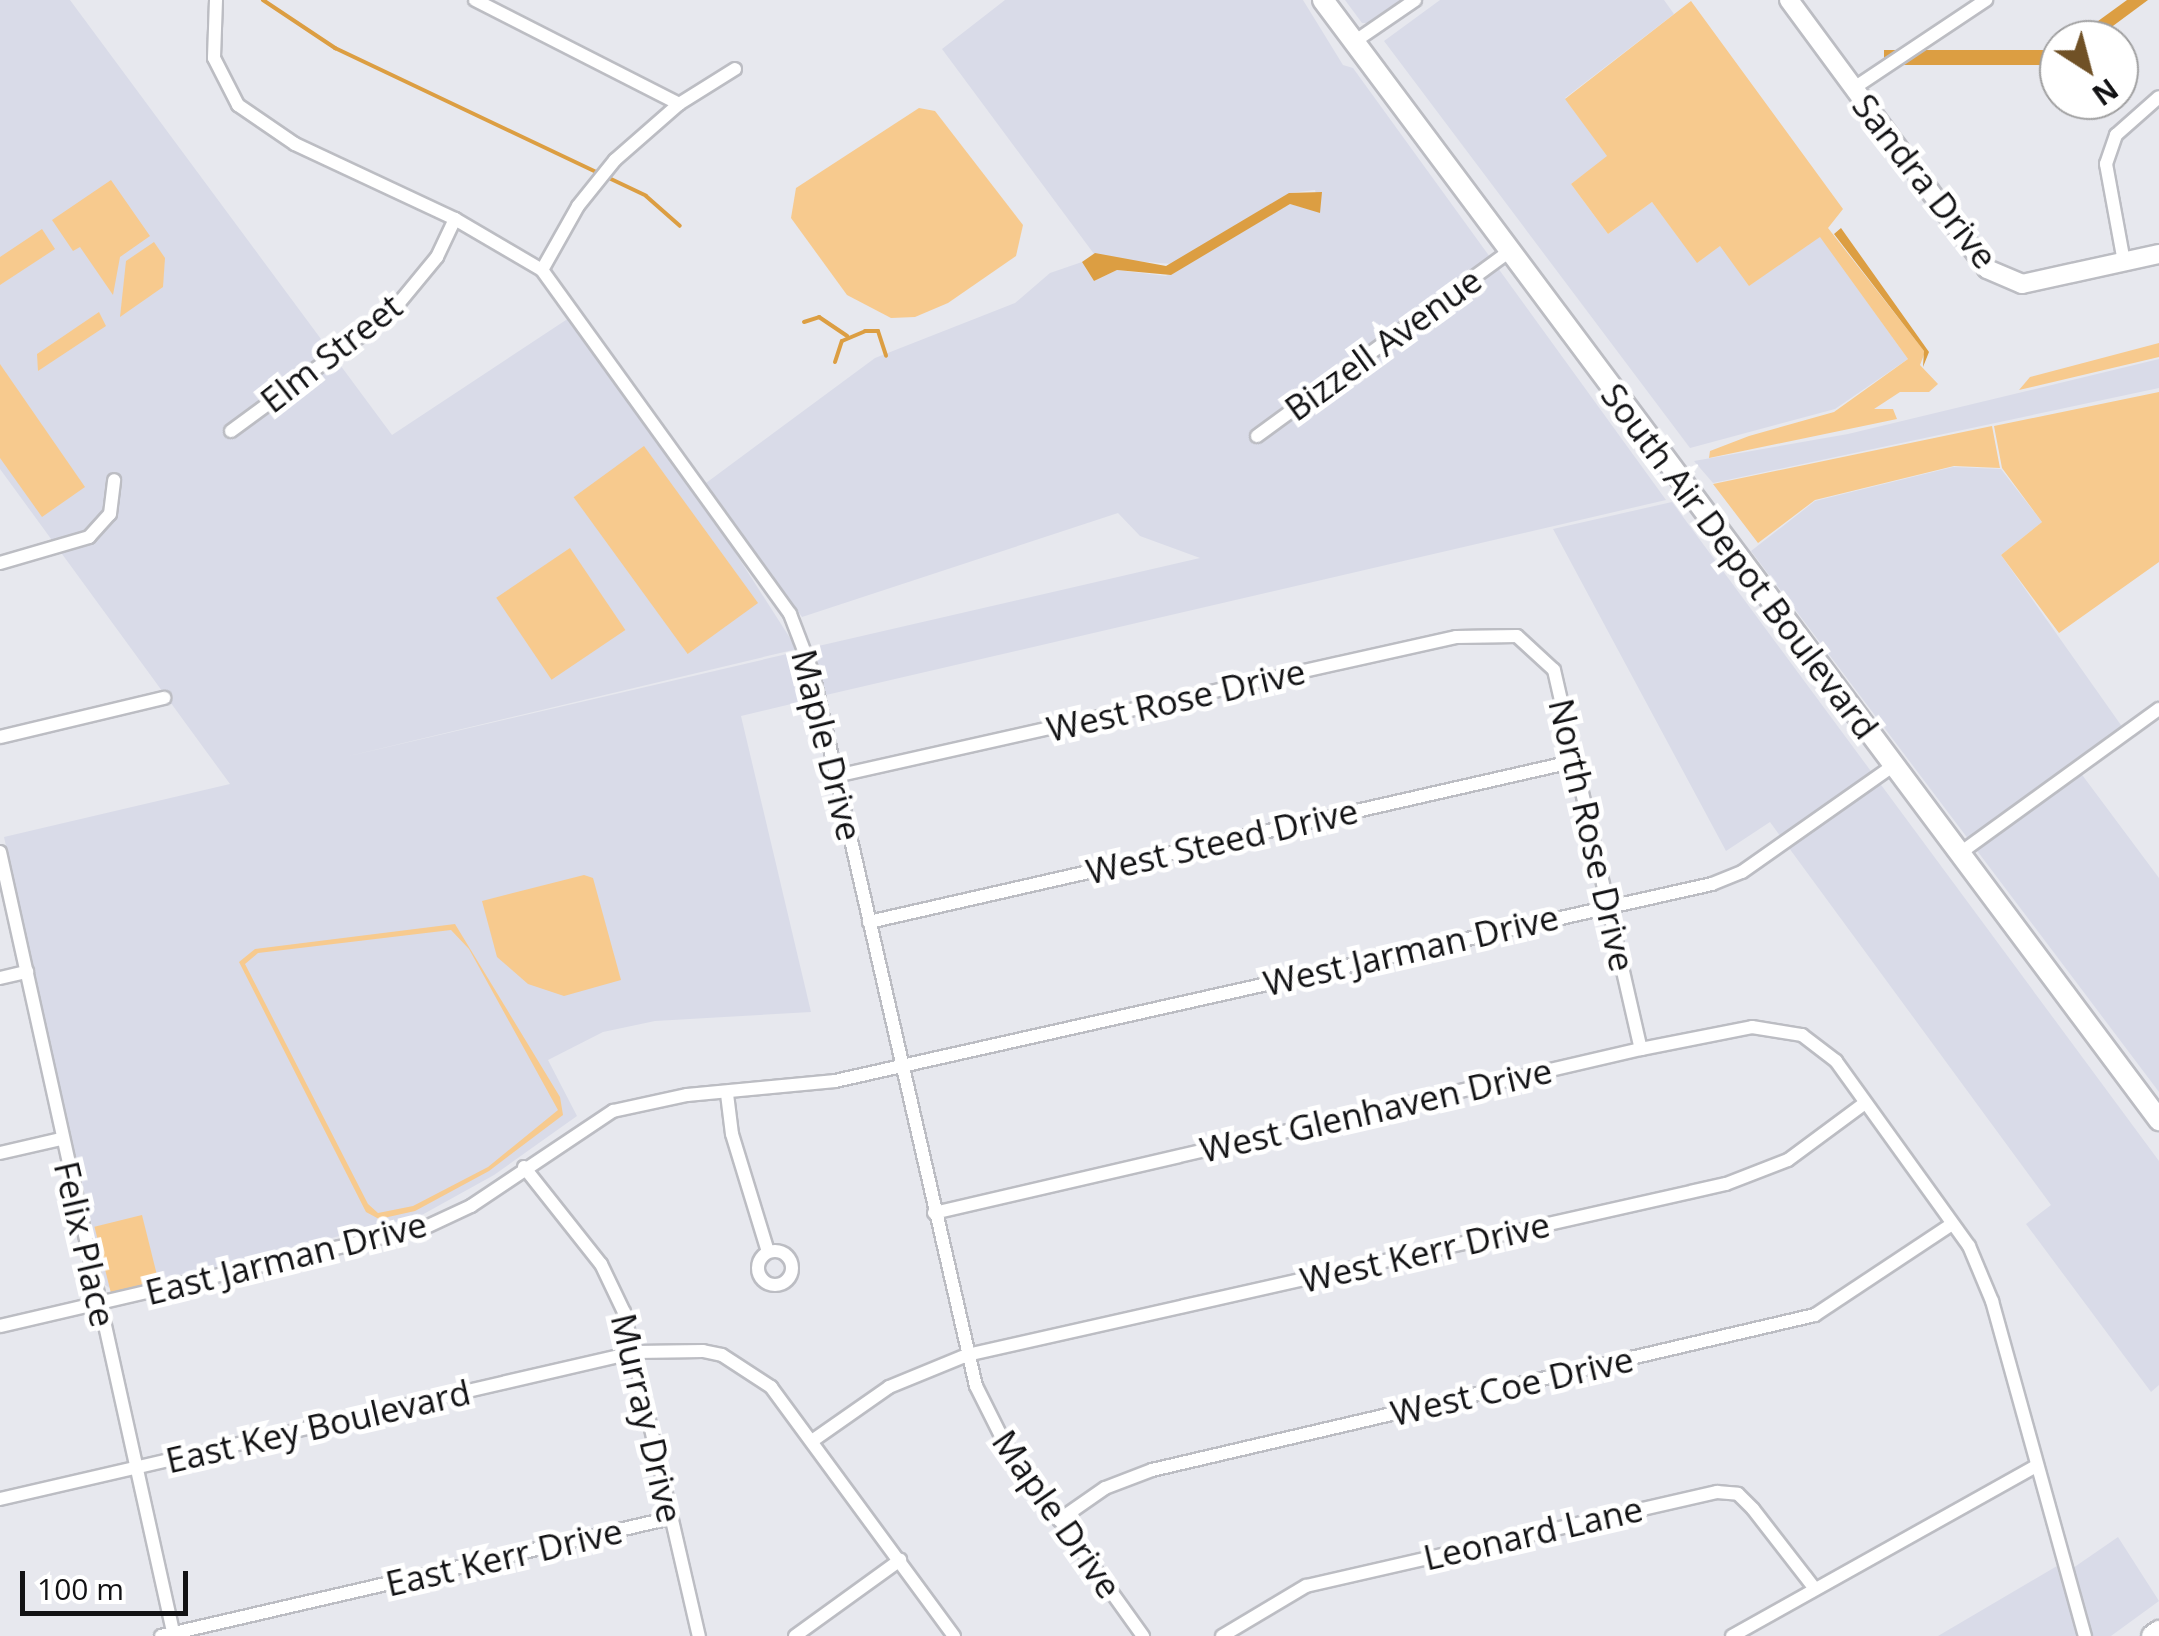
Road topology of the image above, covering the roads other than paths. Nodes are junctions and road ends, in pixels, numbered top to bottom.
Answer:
1 (216, 0) edge
2 (475, 0) edge
3 (1324, 0) edge
4 (1415, 0) edge
5 (1789, 0) edge
6 (1986, 0) edge
7 (1354, 42) junction
8 (735, 69) dead end
9 (1854, 88) junction
10 (2159, 97) edge
11 (679, 104) junction
12 (456, 219) junction
13 (1510, 251) junction
14 (2159, 254) edge
15 (2124, 262) junction
16 (542, 270) junction
17 (231, 431) dead end
18 (1257, 436) dead end
19 (114, 480) dead end
20 (0, 563) edge
21 (1517, 636) joint
22 (164, 698) dead end
23 (2159, 709) edge
24 (0, 737) edge
25 (1576, 761) junction
26 (1893, 766) junction
27 (836, 776) junction
28 (0, 852) edge
29 (1960, 853) junction
30 (1610, 904) junction
31 (868, 922) junction
32 (27, 972) junction
33 (0, 978) edge
34 (1641, 1049) junction
35 (900, 1067) junction
36 (726, 1094) junction
37 (1865, 1104) junction
38 (2159, 1120) edge
39 (61, 1139) junction
40 (0, 1153) edge
41 (524, 1167) junction
42 (934, 1212) junction
43 (1952, 1224) junction
44 (768, 1252) dead end
45 (100, 1303) junction
46 (0, 1326) edge
47 (636, 1352) junction
48 (966, 1355) junction
49 (812, 1441) junction
50 (2036, 1466) junction
51 (134, 1468) junction
52 (0, 1499) edge
53 (671, 1518) junction
54 (1059, 1520) junction
55 (900, 1560) junction
56 (1815, 1589) junction
57 (2159, 1631) edge
58 (169, 1635) edge
59 (699, 1636) edge
60 (795, 1636) edge
61 (954, 1636) edge
62 (1143, 1636) edge
63 (1222, 1636) edge
64 (1732, 1636) edge
65 (2085, 1636) edge
66 (2152, 1636) edge

1 - 12 street, Maple Drive
2 - 11 street
3 - 7 main road, South Air Depot Boulevard
4 - 7 street
5 - 9 street, Sandra Drive
6 - 9 street
7 - 13 main road, South Air Depot Boulevard
8 - 11 street
9 - 15 street, Sandra Drive
10 - 15 street
11 - 16 street
12 - 16 street, Maple Drive
12 - 17 street, Elm Street
13 - 18 street, Bizzell Avenue
13 - 26 main road, South Air Depot Boulevard
14 - 15 street, Sandra Drive
16 - 27 street, Maple Drive
19 - 20 street
21 - 25 street, North Rose Drive
21 - 27 street, West Rose Drive
22 - 24 street
23 - 29 street
25 - 30 street, North Rose Drive
25 - 31 street, West Steed Drive
26 - 29 main road, South Air Depot Boulevard
26 - 30 street, West Jarman Drive
27 - 31 street, Maple Drive
28 - 32 street, Felix Place
29 - 38 main road, South Air Depot Boulevard
30 - 34 street, North Rose Drive
30 - 35 street, West Jarman Drive
31 - 35 street, Maple Drive
32 - 33 street
32 - 39 street, Felix Place
34 - 37 street, West Glenhaven Drive
34 - 42 street, West Glenhaven Drive
35 - 36 street, East Jarman Drive
35 - 42 street, Maple Drive
36 - 41 street, East Jarman Drive
36 - 44 street
37 - 43 street
37 - 48 street, West Kerr Drive
39 - 40 street
39 - 45 street, Felix Place
41 - 45 street, East Jarman Drive
41 - 47 street, Murray Drive
42 - 48 street, Maple Drive
43 - 50 street
43 - 54 street, West Coe Drive
45 - 46 street, East Jarman Drive
45 - 51 street, Felix Place
47 - 49 street, East Key Boulevard
47 - 51 street, East Key Boulevard
47 - 53 street, Murray Drive
48 - 49 street
48 - 54 street, Maple Drive
49 - 55 street, East Key Boulevard
50 - 56 street
50 - 65 street
51 - 52 street, East Key Boulevard
51 - 58 street, Felix Place
53 - 58 street, East Kerr Drive
53 - 59 street, Murray Drive
54 - 62 street, Maple Drive
55 - 60 street
55 - 61 street, East Key Boulevard
56 - 63 street, Leonard Lane
56 - 64 street
57 - 66 main road

